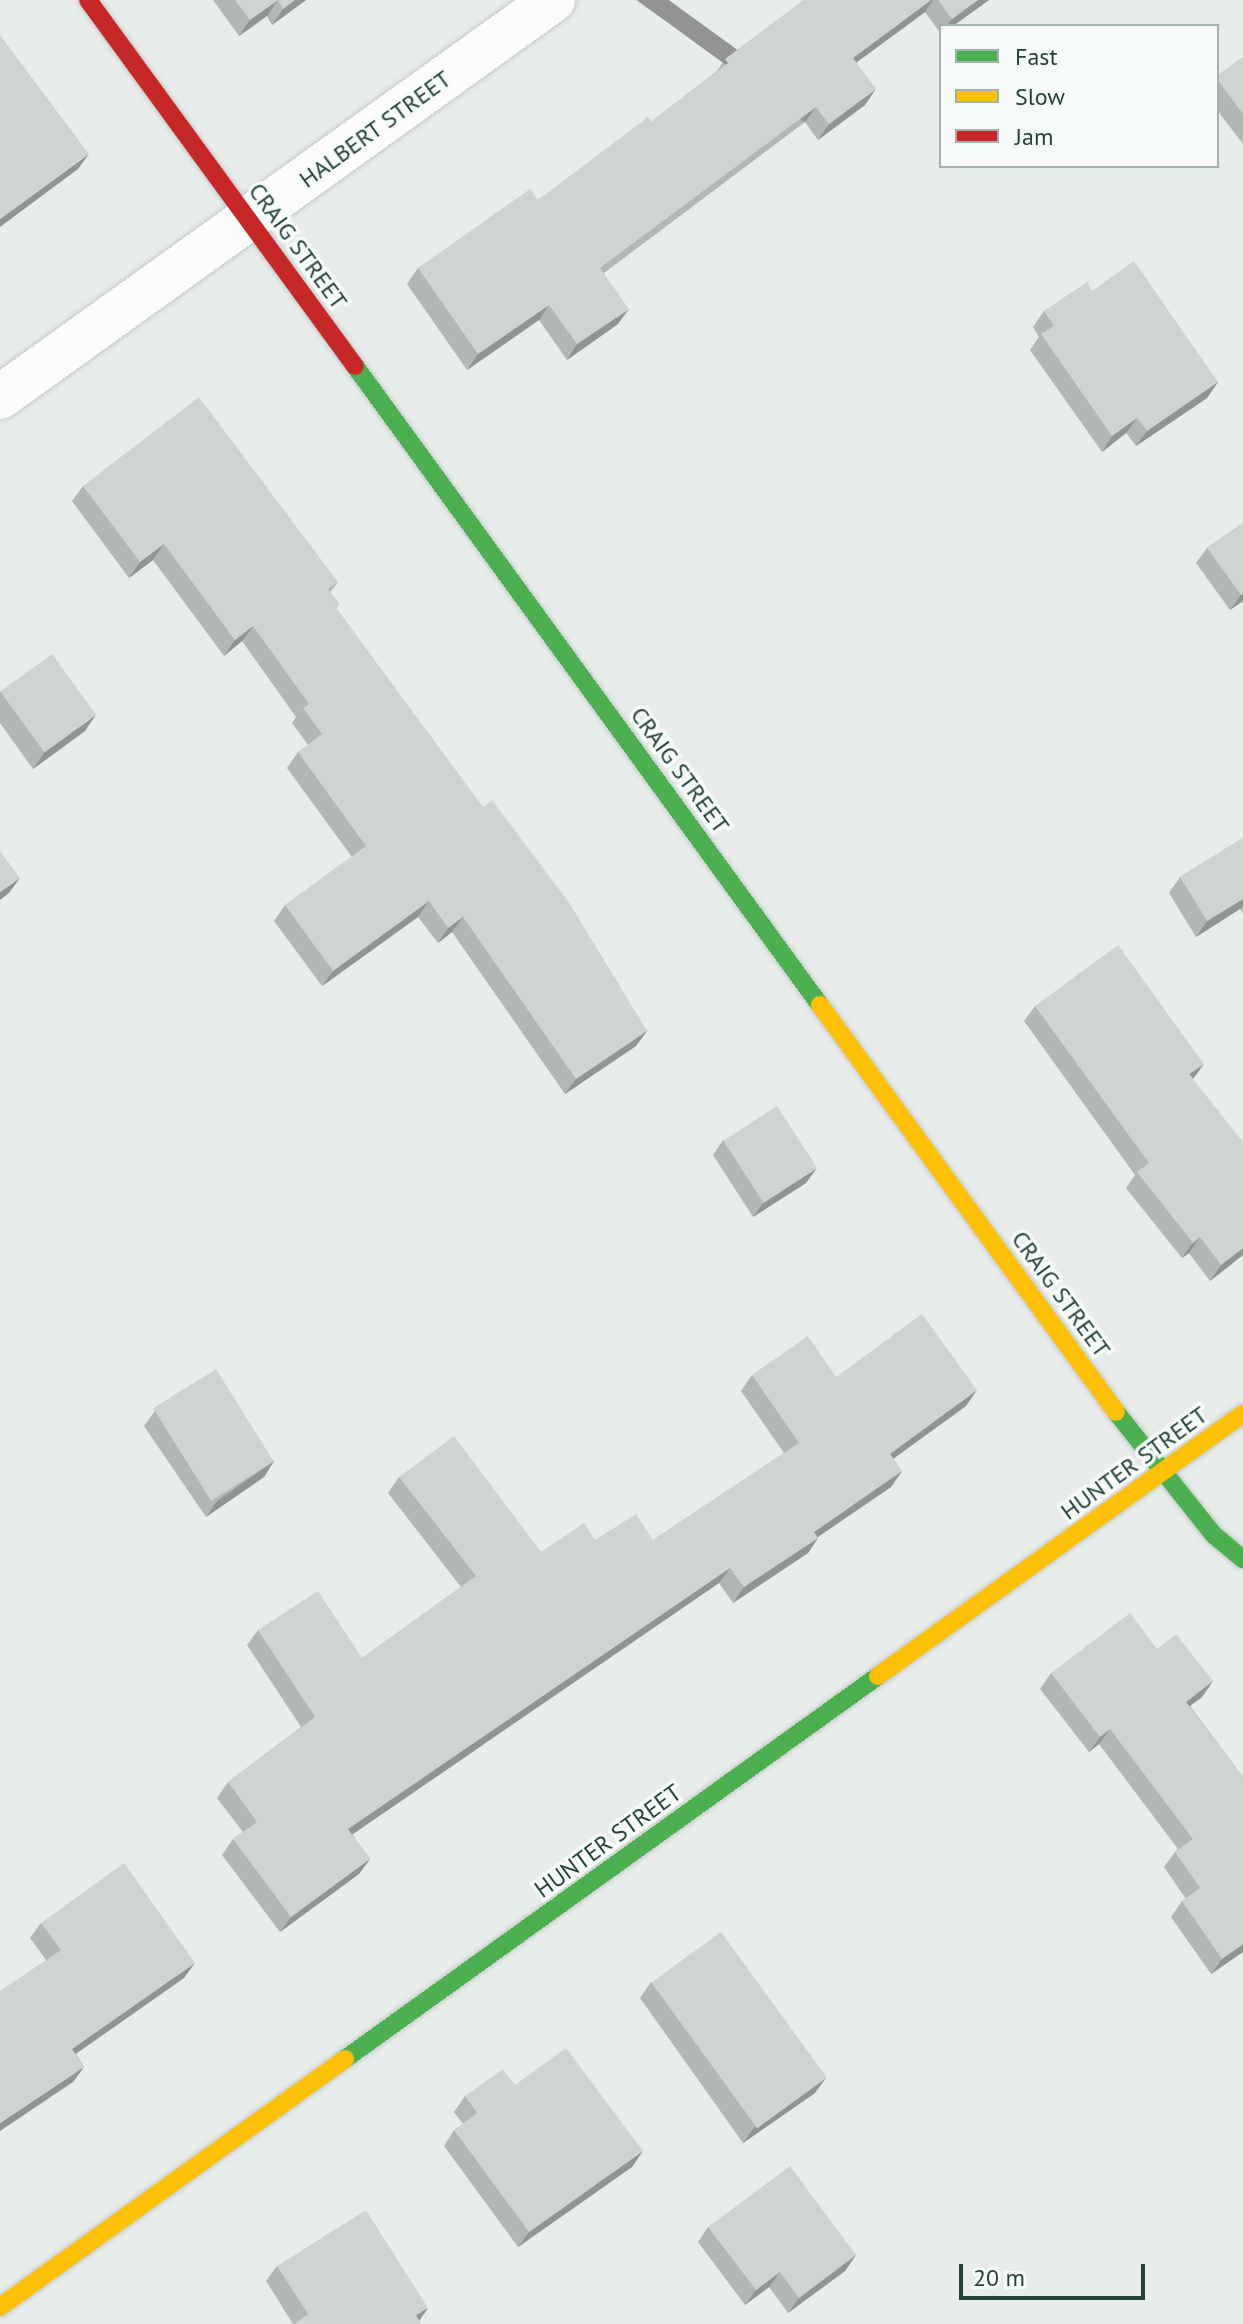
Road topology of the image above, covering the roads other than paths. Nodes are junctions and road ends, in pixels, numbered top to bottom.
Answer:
1 (88, 0) edge
2 (553, 0) edge
3 (250, 220) junction
4 (0, 397) edge
5 (1243, 1414) edge
6 (1161, 1473) junction
7 (1243, 1559) edge
8 (0, 2307) edge

1 - 3 street, CRAIG STREET
2 - 3 street, HALBERT STREET
3 - 4 street, HALBERT STREET
3 - 6 street, CRAIG STREET
5 - 6 street, HUNTER STREET
6 - 7 street, CRAIG STREET
6 - 8 street, HUNTER STREET

